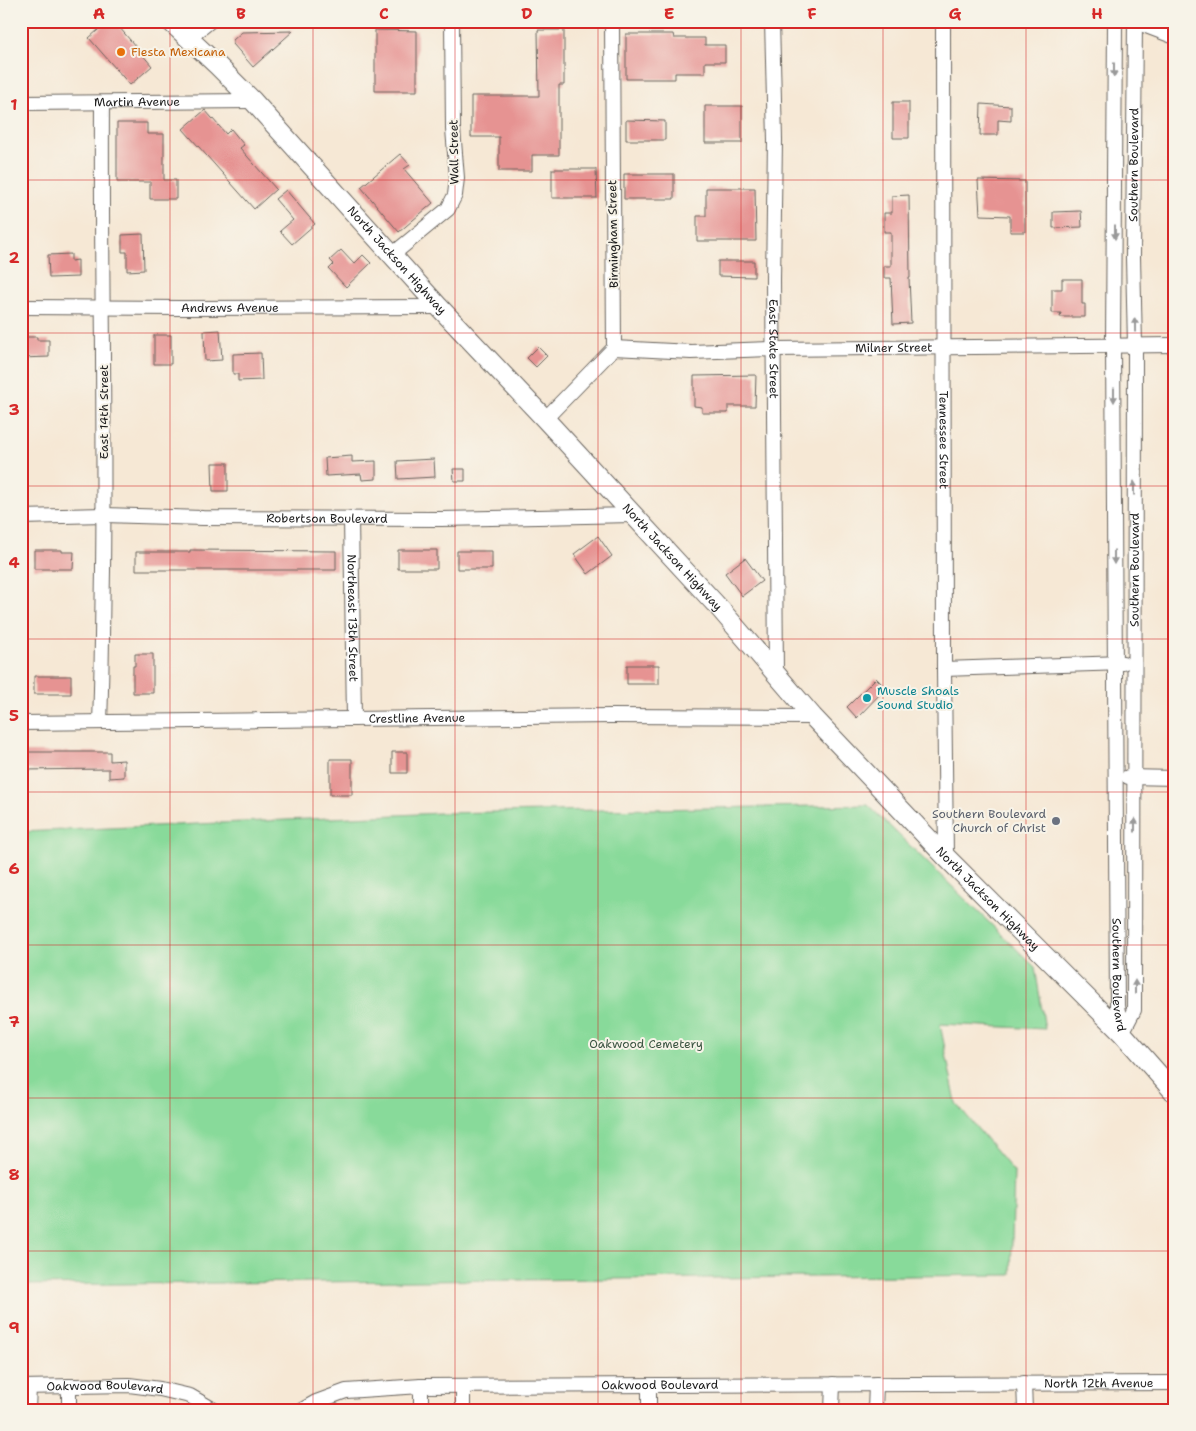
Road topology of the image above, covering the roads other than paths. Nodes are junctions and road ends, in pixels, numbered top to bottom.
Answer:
1 (170, 21) edge
2 (210, 21) edge
3 (452, 21) edge
4 (612, 21) edge
5 (772, 21) edge
6 (943, 21) edge
7 (1114, 21) edge
8 (1134, 22) edge
9 (1175, 37) edge
10 (189, 38) junction
11 (252, 101) junction
12 (21, 103) edge
13 (102, 103) junction
14 (392, 255) junction
15 (439, 306) junction
16 (21, 307) edge
17 (103, 308) junction
18 (1113, 345) junction
19 (1135, 345) junction
20 (1175, 345) edge
21 (614, 348) junction
22 (944, 348) junction
23 (773, 349) junction
24 (546, 419) junction
25 (104, 515) junction
26 (633, 515) junction
27 (21, 517) edge
28 (351, 518) junction
29 (1134, 663) junction
30 (1115, 664) junction
31 (944, 669) junction
32 (776, 674) junction
33 (812, 717) junction
34 (354, 719) junction
35 (100, 722) junction
36 (21, 723) edge
37 (1116, 777) junction
38 (1136, 777) junction
39 (1175, 778) edge
40 (946, 858) junction
41 (1122, 1033) junction
42 (1175, 1093) edge
43 (1024, 1383) junction
44 (1175, 1383) edge
45 (833, 1384) junction
46 (876, 1384) junction
47 (69, 1386) junction
48 (421, 1386) junction
49 (463, 1386) junction
50 (649, 1386) junction
51 (25, 1387) edge
52 (28, 1410) edge
53 (69, 1410) edge
54 (214, 1410) edge
55 (302, 1410) edge
56 (421, 1410) edge
57 (463, 1410) edge
58 (649, 1410) edge
59 (832, 1410) edge
60 (875, 1410) edge
61 (1026, 1410) edge

1 - 10 main road, North Jackson Highway
2 - 10 street
3 - 14 street, Wall Street
4 - 21 street, Birmingham Street
5 - 23 street, East State Street
6 - 22 street, Tennessee Street
7 -> 18 street, Southern Boulevard
8 - 9 street
19 -> 8 street, Southern Boulevard
10 - 11 main road, North Jackson Highway
11 - 13 street, Martin Avenue
11 - 14 main road, North Jackson Highway
12 - 13 street, Martin Avenue
13 - 17 street, East 14th Street
14 - 15 main road, North Jackson Highway
15 - 17 street, Andrews Avenue
15 - 24 main road, North Jackson Highway
16 - 17 street, Andrews Avenue
17 - 25 street, East 14th Street
18 - 19 street, Milner Street
18 - 22 street, Milner Street
18 -> 30 street, Southern Boulevard
19 - 20 street, Milner Street
29 -> 19 street, Southern Boulevard
21 - 23 street, Milner Street
21 - 24 street
22 - 23 street, Milner Street
22 - 31 street, Tennessee Street
23 - 32 street, East State Street
24 - 26 main road, North Jackson Highway
25 - 27 street, Robertson Boulevard
25 - 28 street, Robertson Boulevard
25 - 35 street, East 14th Street
26 - 28 street, Robertson Boulevard
26 - 32 main road, North Jackson Highway
28 - 34 street, Northeast 13th Street
29 - 30 street
29 - 38 street, Southern Boulevard
30 - 31 street
30 - 37 street, Southern Boulevard
31 - 40 street, Tennessee Street
32 - 33 main road, North Jackson Highway
33 - 34 street, Crestline Avenue
33 - 40 main road, North Jackson Highway
34 - 35 street, Crestline Avenue
35 - 36 street, Crestline Avenue
37 - 38 street
37 - 41 street, Southern Boulevard
38 - 39 street
41 -> 38 street, Southern Boulevard
40 - 41 main road, North Jackson Highway
41 - 42 main road, North Jackson Highway
43 - 44 street, North 12th Avenue
43 - 46 street, Oakwood Boulevard
43 - 61 street
45 - 46 street, Oakwood Boulevard
45 - 50 street, Oakwood Boulevard
45 - 59 street
46 - 60 street
47 - 51 street, Oakwood Boulevard
47 - 53 street
47 - 54 street, Oakwood Boulevard
48 - 49 street, Oakwood Boulevard
48 - 55 street, Oakwood Boulevard
48 - 56 street
49 - 50 street, Oakwood Boulevard
49 - 57 street
50 - 58 street
51 - 52 street

